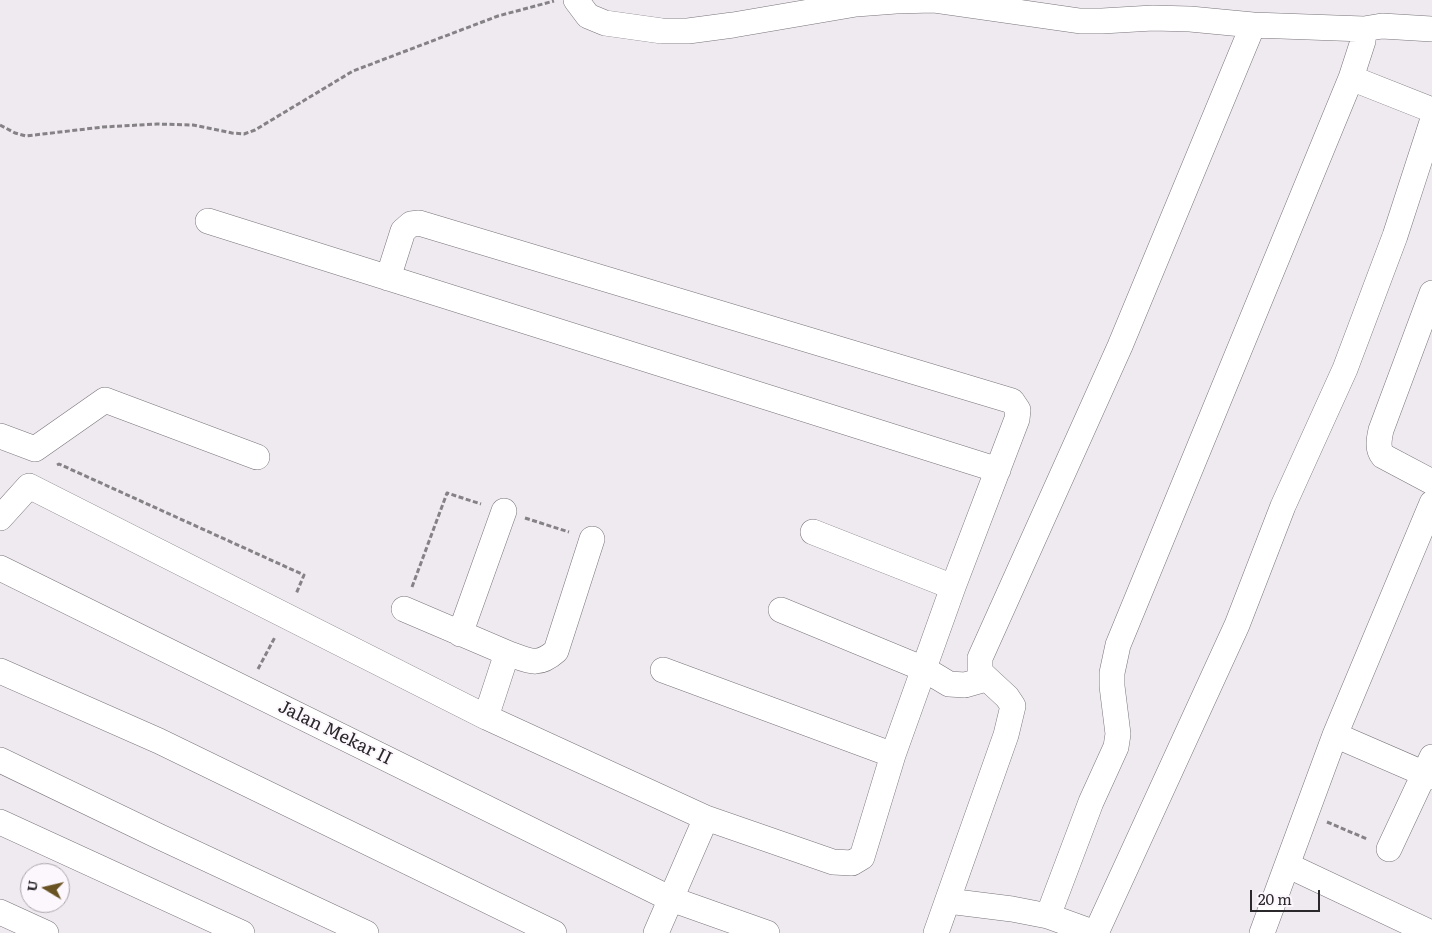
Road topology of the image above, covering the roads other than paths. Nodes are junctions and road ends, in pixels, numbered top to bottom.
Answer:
1 (573, 3) edge
2 (1253, 25) junction
3 (1364, 29) junction
4 (1432, 29) edge
5 (1351, 78) junction
6 (1432, 110) edge
7 (1432, 122) edge
8 (208, 221) dead end
9 (388, 278) junction
10 (1432, 293) edge
11 (0, 436) edge
12 (257, 457) dead end
13 (998, 470) junction
14 (1432, 482) edge
15 (1432, 503) edge
16 (504, 511) road end
17 (0, 518) edge
18 (813, 532) dead end
19 (592, 540) road end
20 (0, 568) edge
21 (953, 587) junction
22 (404, 609) road end
23 (781, 610) dead end
24 (460, 634) junction
25 (507, 653) junction
26 (924, 669) junction
27 (663, 670) dead end
28 (0, 671) edge
29 (986, 679) junction
30 (486, 717) junction
31 (1335, 735) junction
32 (893, 755) junction
33 (0, 760) edge
34 (1429, 769) edge
35 (706, 818) junction
36 (0, 822) edge
37 (1389, 849) road end
38 (1287, 865) junction
39 (671, 899) junction
40 (948, 901) junction
41 (0, 912) edge
42 (1048, 916) junction
43 (1429, 932) dead end
44 (46, 933) edge
45 (242, 933) edge
46 (366, 933) edge
47 (554, 933) edge
48 (656, 933) edge
49 (767, 933) edge
50 (936, 933) edge
51 (1096, 933) edge
52 (1262, 933) edge

1 - 2 street
2 - 3 street
2 - 29 street
3 - 4 street
3 - 5 street
5 - 6 street
5 - 42 street
7 - 51 street
8 - 9 street
9 - 13 street
9 - 13 street
10 - 14 street
11 - 12 street
13 - 21 street
15 - 31 street
16 - 24 street
17 - 30 street
18 - 21 street
19 - 25 street
20 - 39 street, Jalan Mekar II
21 - 26 street
22 - 24 street
23 - 26 street
24 - 25 street
25 - 30 street
26 - 29 street
26 - 32 street
27 - 32 street
28 - 47 street
29 - 40 street
30 - 35 street
31 - 34 street
31 - 38 street
32 - 35 street
33 - 46 street
34 - 37 street
35 - 39 street
36 - 45 street
38 - 43 street
38 - 52 street
39 - 48 street
39 - 49 street, Jalan Mekar II
40 - 42 street
40 - 50 street
41 - 44 street
42 - 51 street

